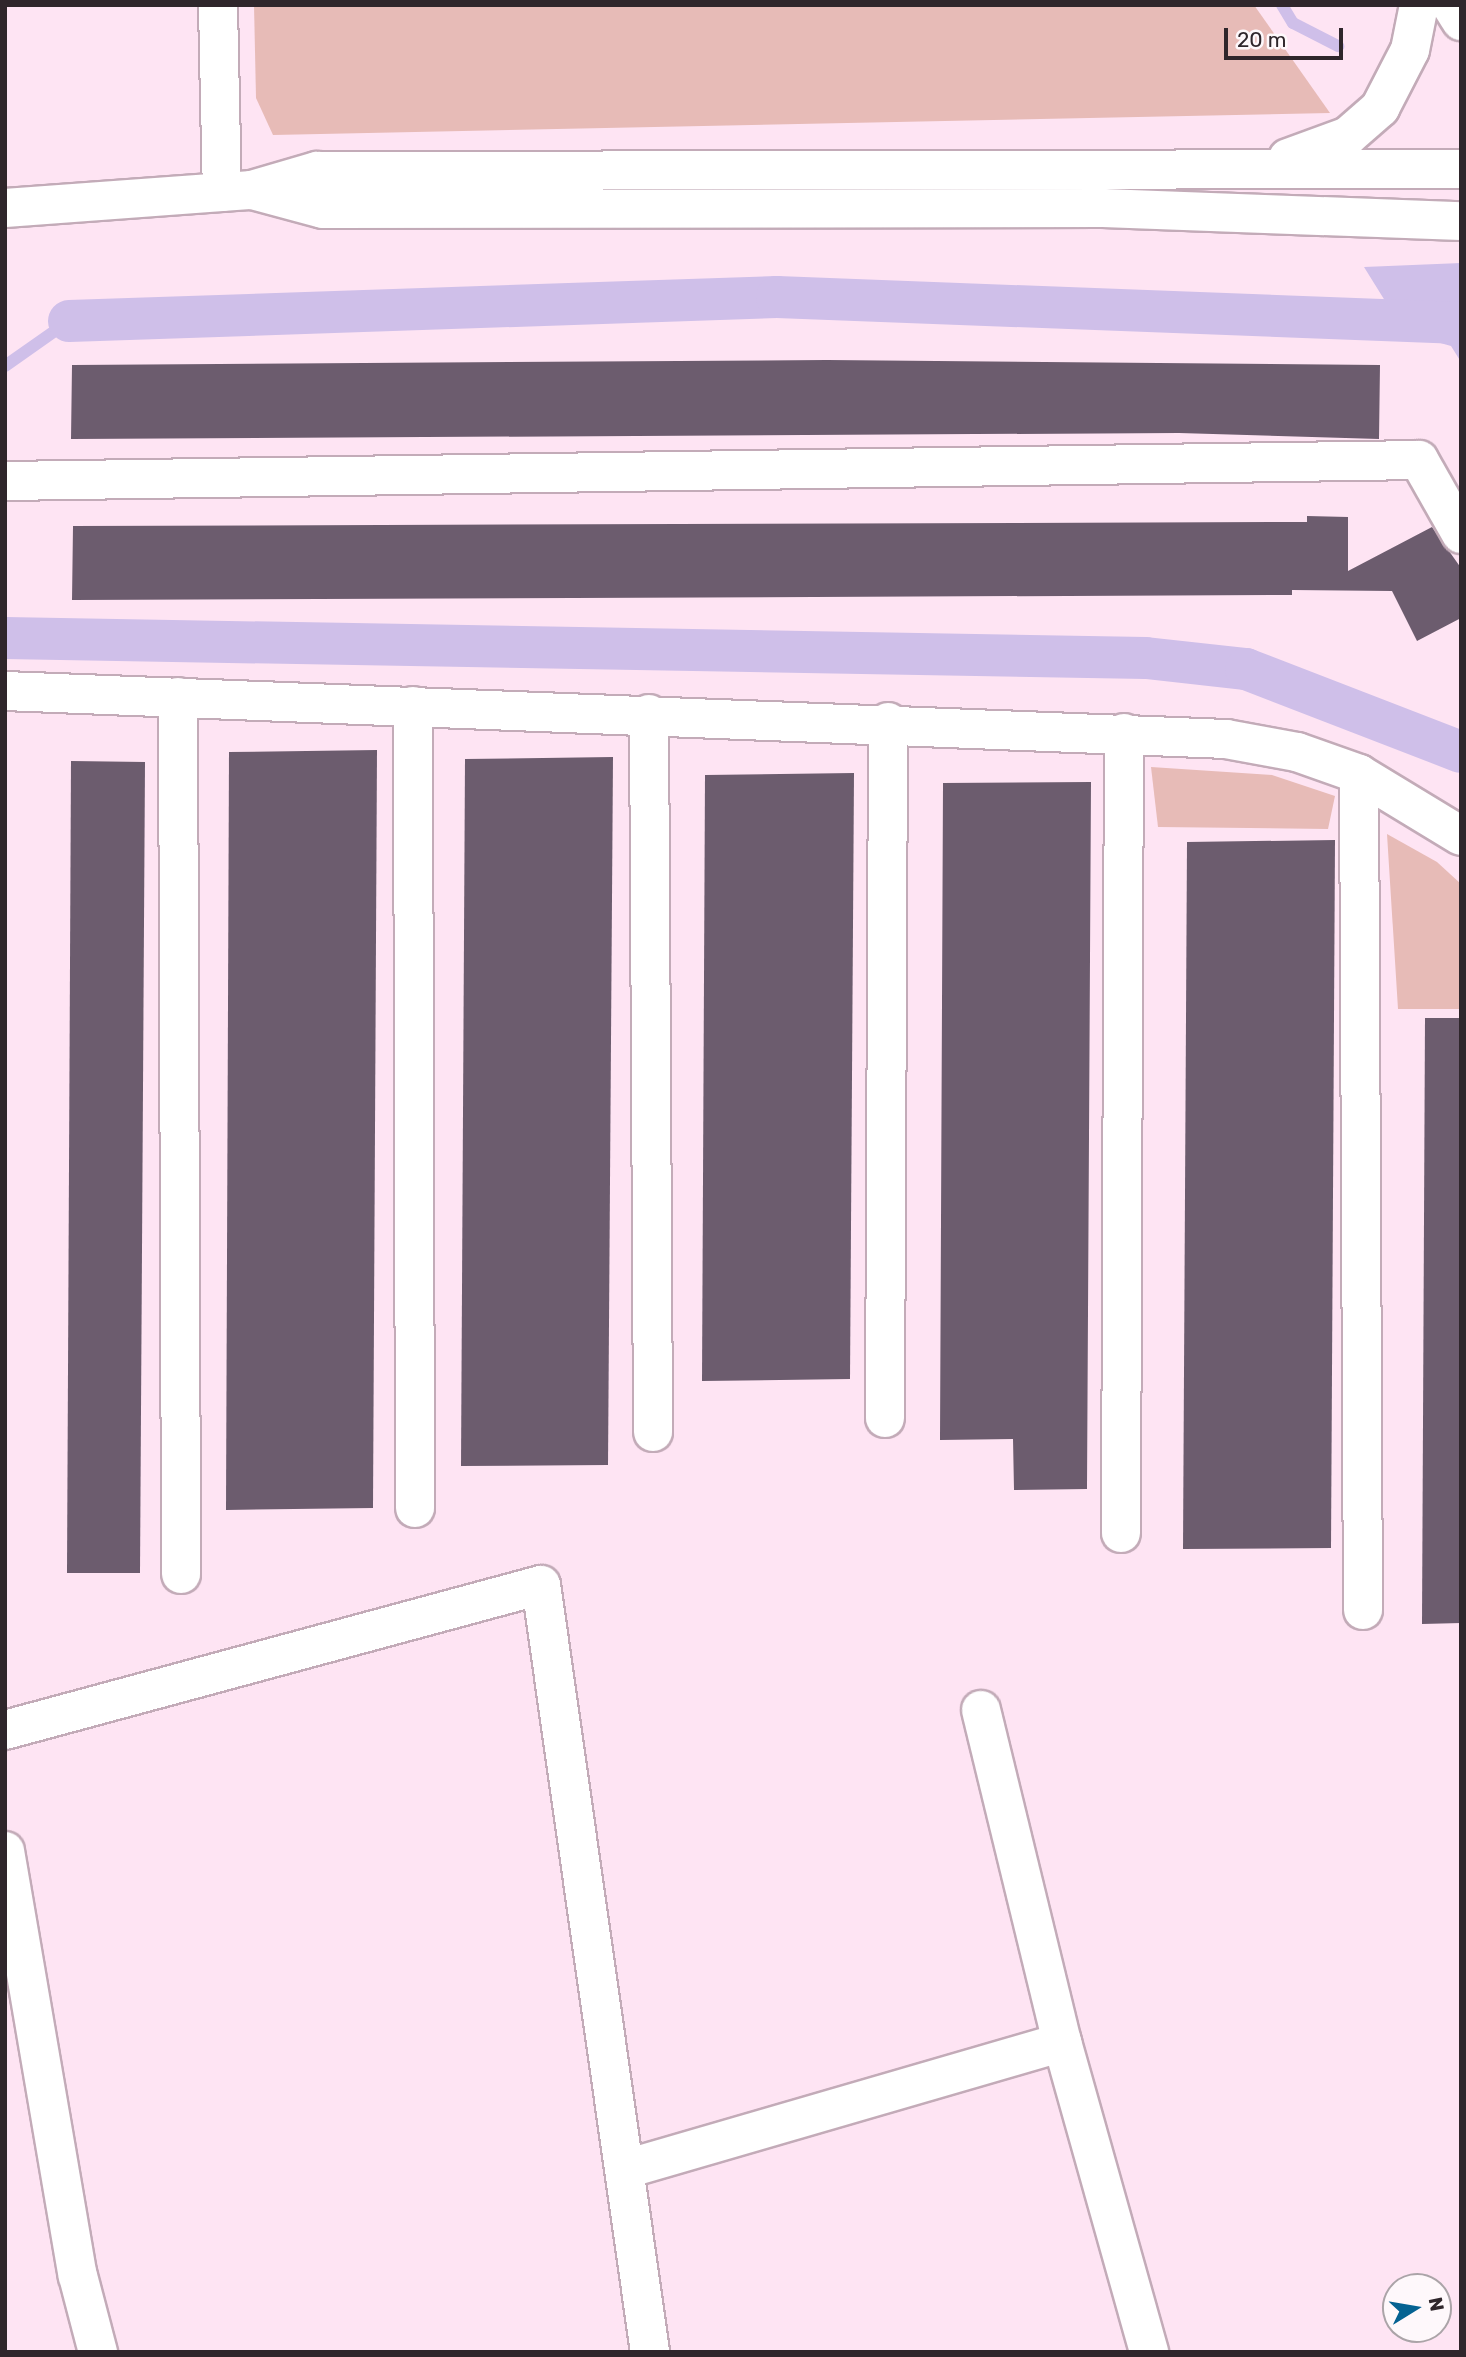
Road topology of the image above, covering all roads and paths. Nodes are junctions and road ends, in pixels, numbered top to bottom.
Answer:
1 (219, 5) edge
2 (1419, 5) edge
3 (1451, 5) edge
4 (1461, 21) edge
5 (1249, 167) junction
6 (1461, 169) edge
7 (237, 191) junction
8 (5, 208) edge
9 (1461, 221) edge
10 (5, 481) edge
11 (1461, 534) edge
12 (5, 691) edge
13 (178, 697) junction
14 (413, 706) junction
15 (649, 714) junction
16 (888, 722) junction
17 (1124, 733) junction
18 (1359, 774) junction
19 (1461, 836) edge
20 (885, 1418) dead end
21 (653, 1432) dead end
22 (415, 1508) dead end
23 (1122, 1533) dead end
24 (181, 1574) dead end
25 (1363, 1610) dead end
26 (981, 1710) dead end
27 (5, 1730) edge
28 (5, 1851) edge
29 (1062, 2042) junction
30 (626, 2169) junction
31 (98, 2352) edge
32 (650, 2352) edge
33 (1149, 2352) edge

1 - 7 street
2 - 5 street
3 - 4 street
5 - 6 street
5 - 7 street
7 - 8 street
7 - 9 street
10 - 11 street
12 - 13 street
13 - 14 street
13 - 24 street
14 - 15 street
14 - 22 street
15 - 16 street
15 - 21 street
16 - 17 street
16 - 20 street
17 - 18 street
17 - 23 street
18 - 19 street
18 - 25 street
26 - 29 street
27 - 30 street
28 - 31 street
29 - 30 street
29 - 33 street
30 - 32 street

